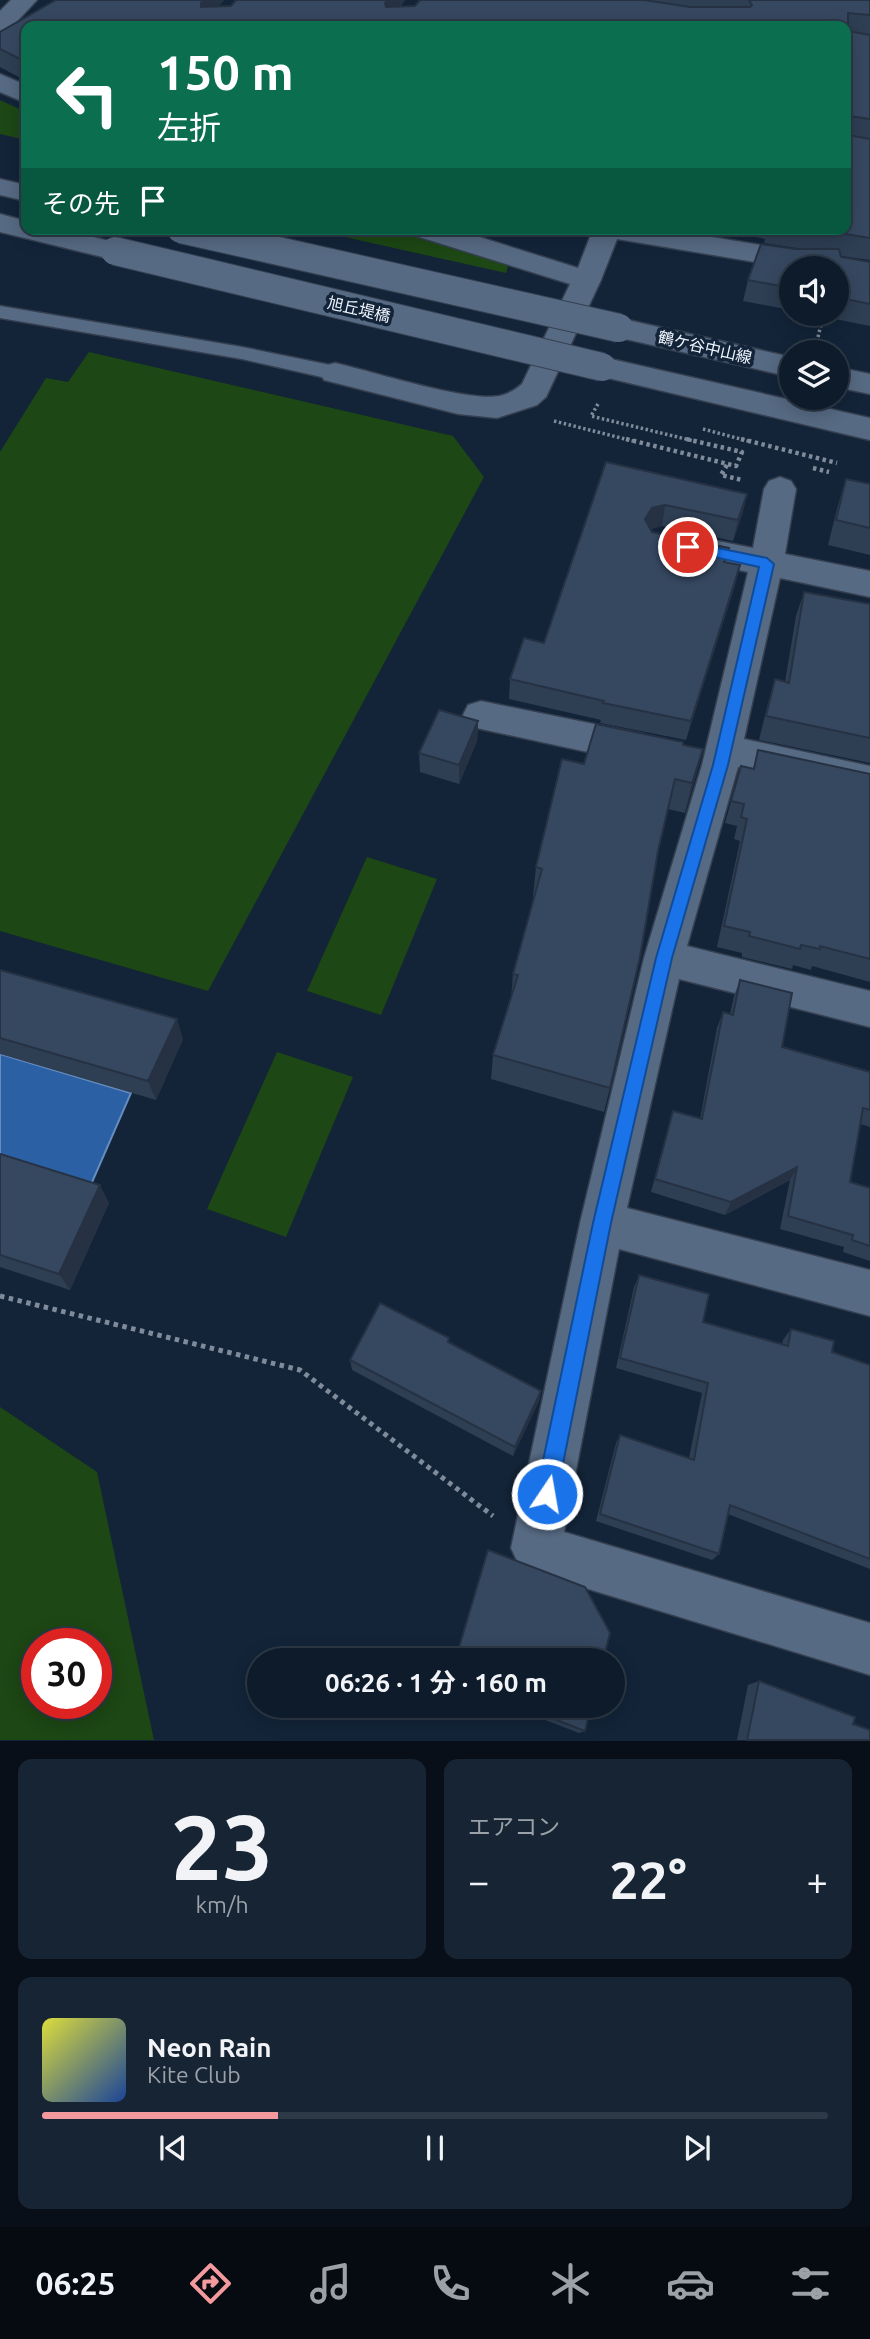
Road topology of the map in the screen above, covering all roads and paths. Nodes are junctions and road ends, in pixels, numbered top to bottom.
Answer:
1 (0, 82) edge
2 (21, 92) edge
3 (0, 187) edge
4 (21, 193) edge
5 (0, 223) edge
6 (21, 228) edge
7 (50, 235) edge
8 (208, 235) edge
9 (442, 235) edge
10 (605, 235) edge
11 (644, 235) edge
12 (870, 272) edge
13 (587, 280) junction
14 (0, 312) edge
15 (821, 326) edge
16 (619, 328) joint
17 (818, 337) dead end
18 (779, 364) edge
19 (335, 373) joint
20 (849, 380) edge
21 (870, 384) edge
22 (598, 402) dead end
23 (495, 407) junction
24 (691, 426) dead end
25 (870, 429) edge
26 (837, 463) dead end
27 (780, 489) dead end
28 (661, 541) edge
29 (767, 564) junction
30 (870, 584) edge
31 (481, 715) dead end
32 (704, 758) junction
33 (870, 781) edge
34 (664, 958) junction
35 (870, 1009) edge
36 (602, 1223) junction
37 (870, 1293) edge
38 (0, 1296) edge
39 (536, 1548) junction
40 (870, 1649) edge

1 - 2 street
3 - 4 street
5 - 6 street, 旭丘堤橋, bridge
7 - 25 street, 旭丘堤橋, bridge
8 - 16 street, 旭丘堤橋, bridge
9 - 13 street
10 - 13 street
11 - 12 street
13 - 23 street
14 - 19 lane
15 - 17 path
16 - 18 street, 鶴ケ谷中山線
19 - 23 street
20 - 21 street
22 - 23 path
24 - 26 path
27 - 29 street
28 - 29 street
29 - 30 street
29 - 32 street
31 - 32 street
32 - 33 street
32 - 34 street
34 - 35 street
34 - 36 street
36 - 37 street
36 - 39 street
38 - 39 path
39 - 40 street

